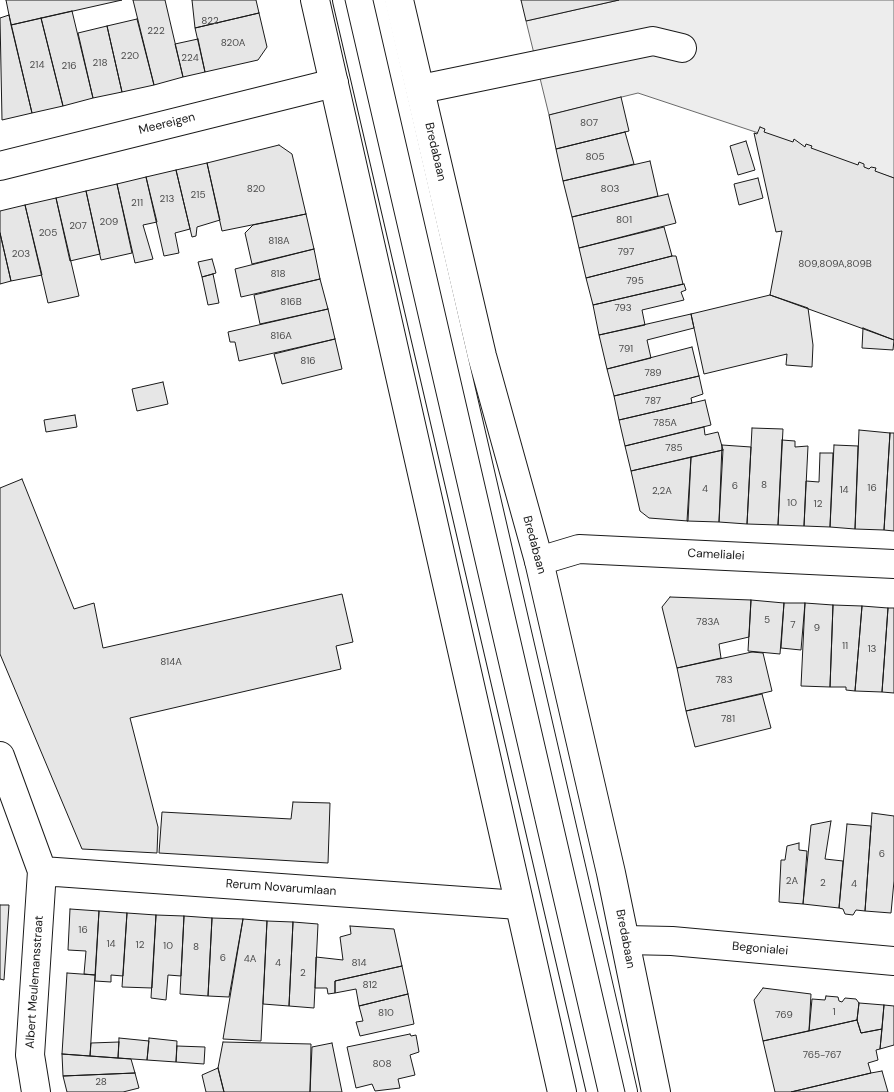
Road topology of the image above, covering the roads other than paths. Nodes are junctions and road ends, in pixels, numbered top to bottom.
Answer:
1 (315, 0) edge
2 (347, 0) edge
3 (371, 0) edge
4 (400, 0) edge
5 (682, 48) dead end
6 (334, 83) junction
7 (420, 89) junction
8 (0, 166) edge
9 (539, 561) junction
10 (894, 564) edge
11 (0, 756) edge
12 (42, 871) junction
13 (519, 905) junction
14 (625, 940) junction
15 (894, 961) edge
16 (36, 1092) edge
17 (562, 1092) edge
18 (601, 1092) edge
19 (623, 1092) edge
20 (656, 1092) edge

1 - 6 main road
2 - 18 main road
3 - 19 main road
4 - 7 main road, Bredabaan
5 - 7 main road
6 - 8 main road, Meereigen
6 - 13 main road
7 - 9 main road, Bredabaan
9 - 10 main road, Camelialei
9 - 14 main road, Bredabaan
11 - 12 main road
12 - 13 main road, Rerum Novarumlaan
12 - 16 main road, Albert Meulemansstraat
13 - 17 main road
14 - 15 main road, Begonialei
14 - 20 main road, Bredabaan

